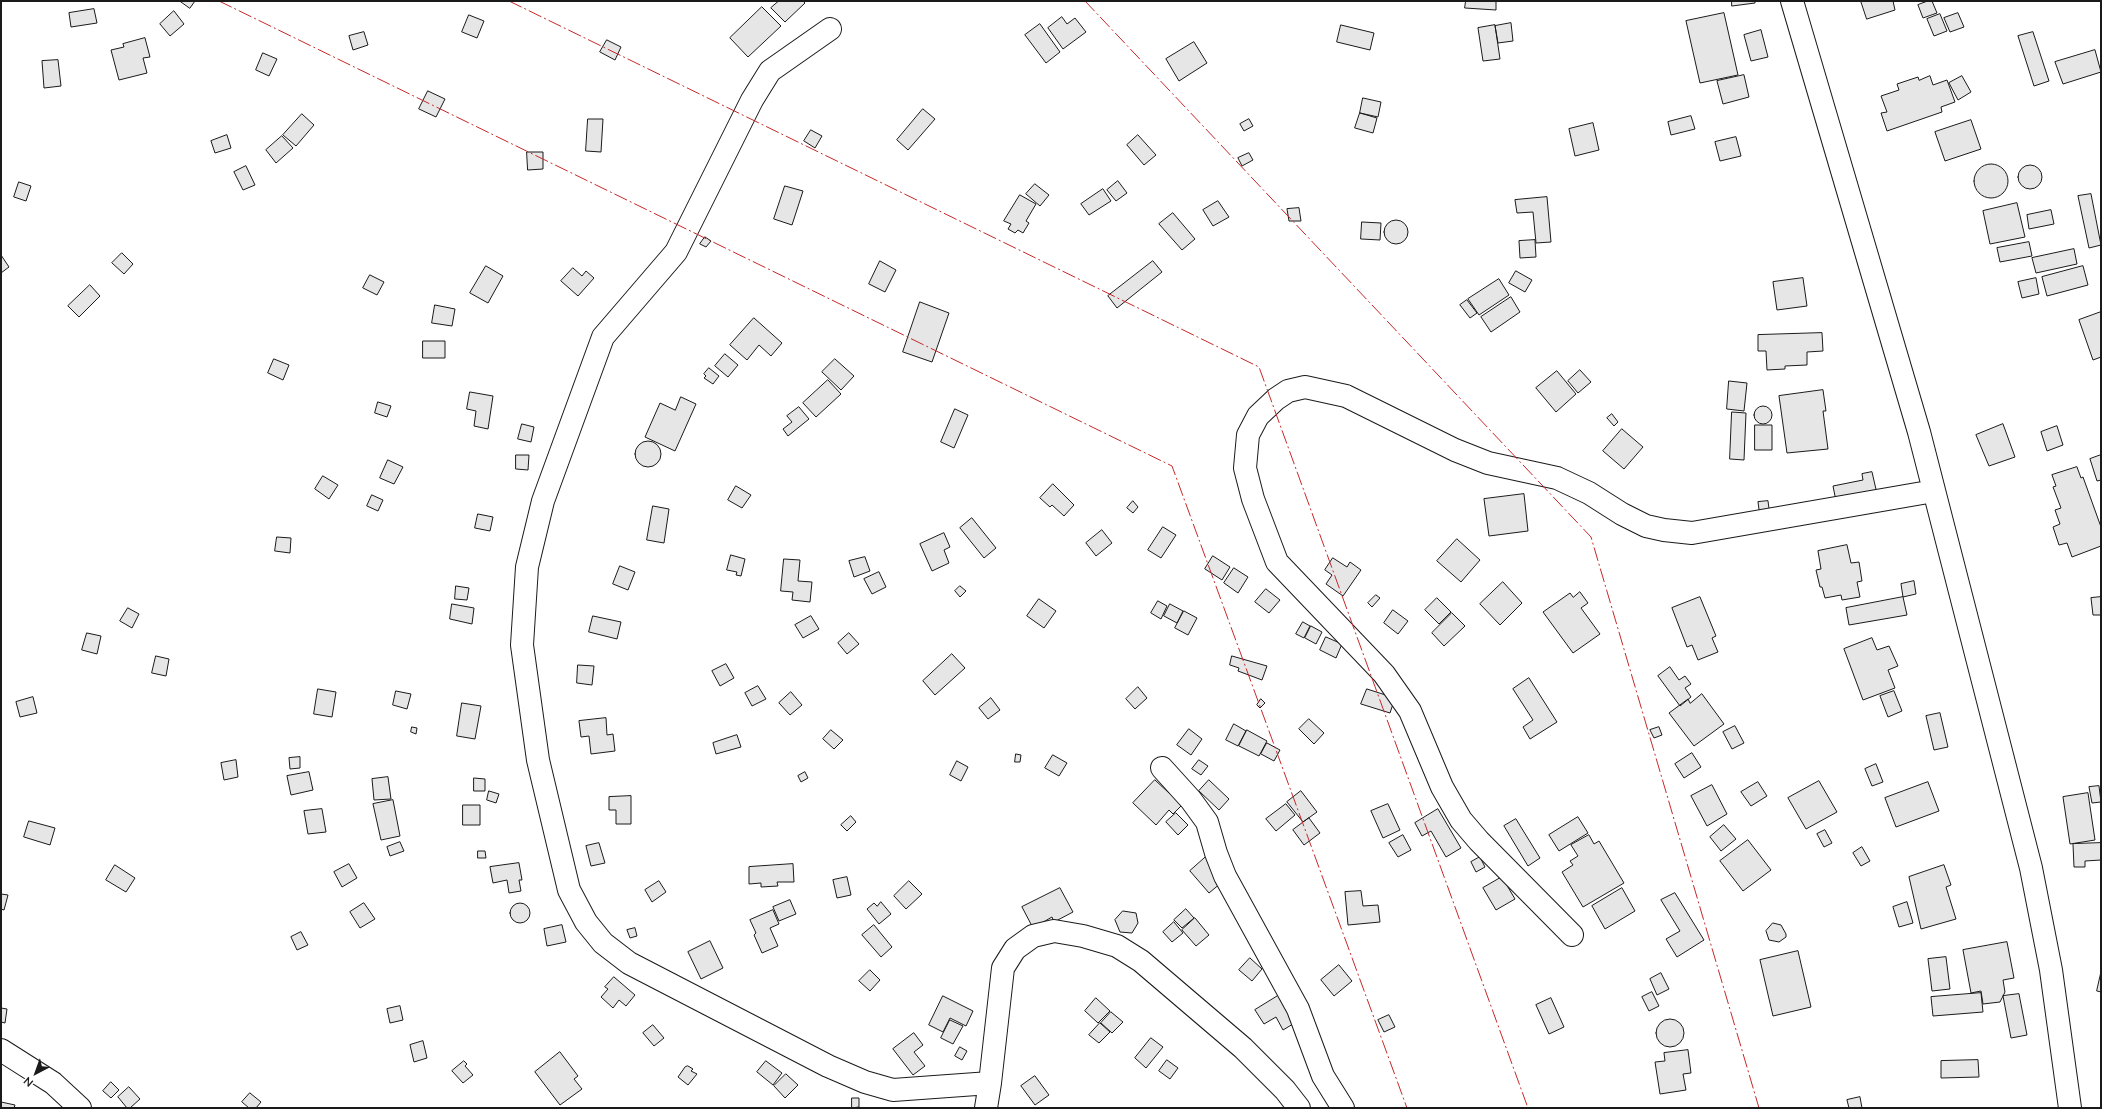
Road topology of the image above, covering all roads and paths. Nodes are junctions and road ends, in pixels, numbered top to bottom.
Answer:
1 (1792, 1) edge
2 (830, 29) dead end
3 (1934, 491) junction
4 (1162, 768) dead end
5 (1572, 935) dead end
6 (1, 1050) edge
7 (990, 1083) junction
8 (80, 1108) edge
9 (986, 1108) edge
10 (1299, 1108) edge
11 (1343, 1108) edge
12 (2070, 1108) edge

1 - 3 street
2 - 7 street
3 - 5 street
3 - 12 street
4 - 11 street
6 - 8 street
7 - 9 street
7 - 10 street

